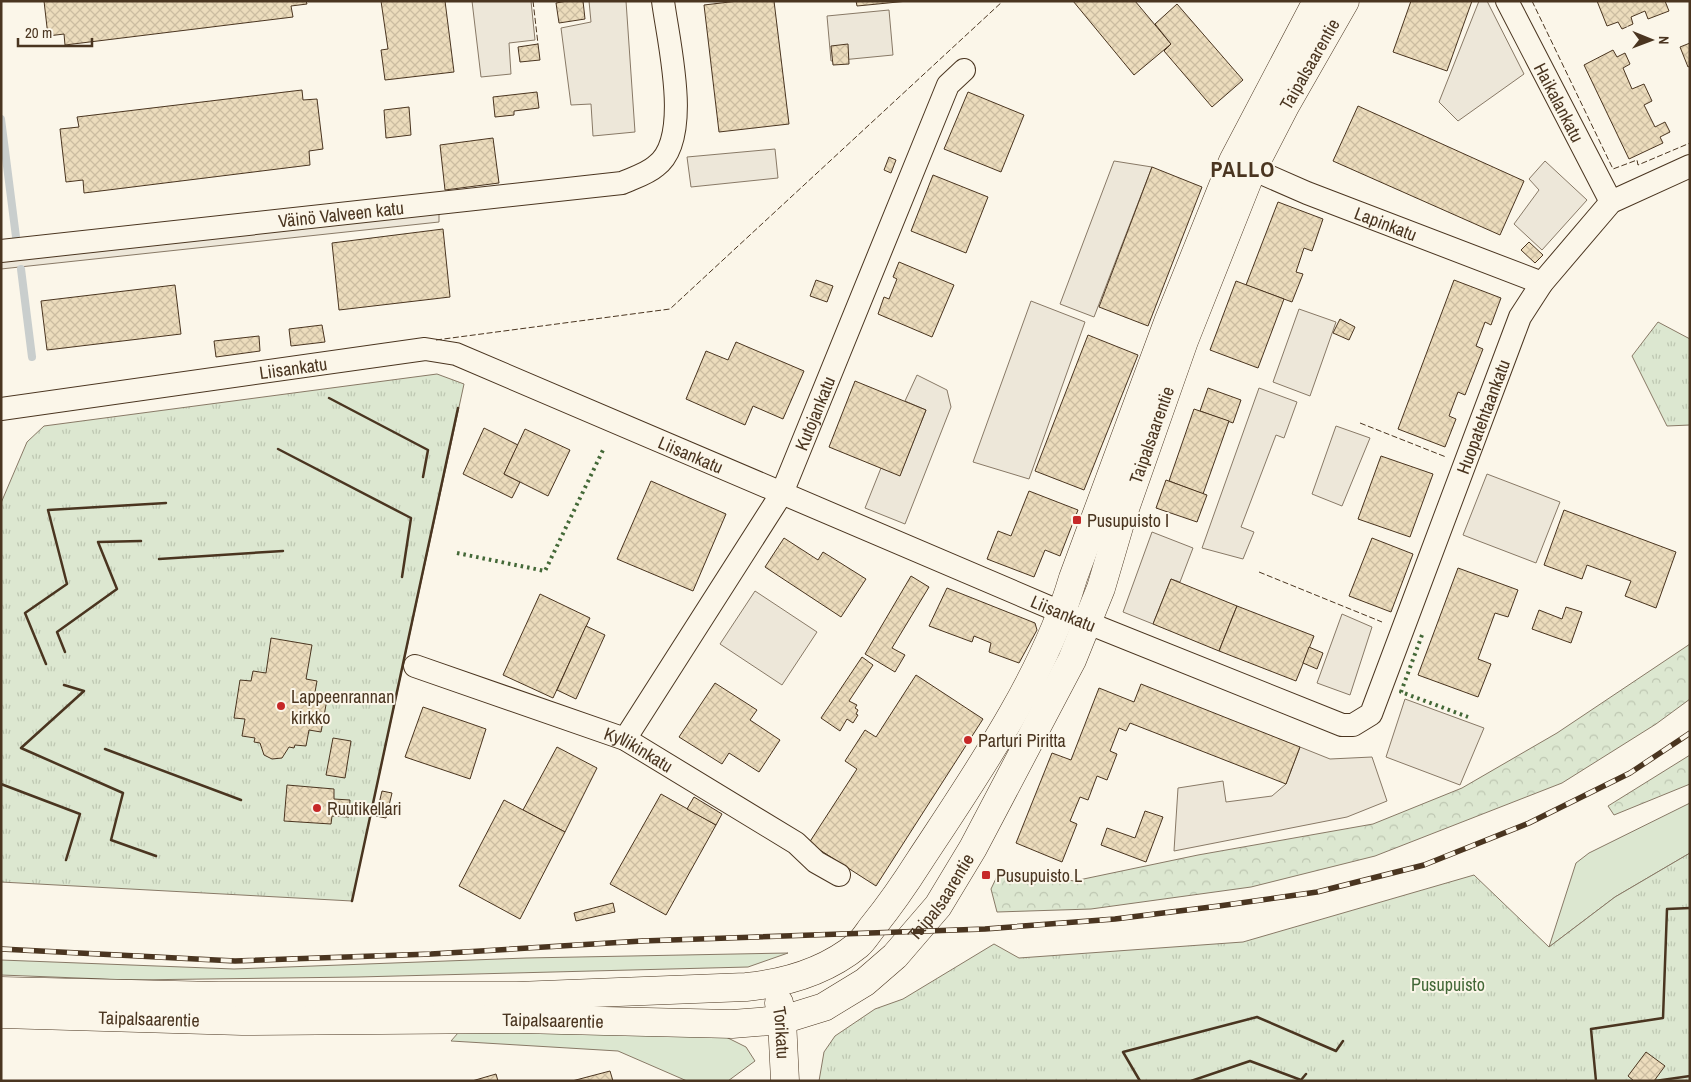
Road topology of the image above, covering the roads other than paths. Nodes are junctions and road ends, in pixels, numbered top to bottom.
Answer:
1 (663, 1) edge
2 (1317, 1) edge
3 (1345, 1) edge
4 (1507, 1) edge
5 (964, 70) dead end
6 (1243, 165) junction
7 (1690, 166) edge
8 (1611, 202) junction
9 (1, 251) edge
10 (1542, 283) junction
11 (1, 409) edge
12 (782, 493) junction
13 (1063, 613) junction
14 (1088, 623) junction
15 (415, 666) dead end
16 (1353, 725) joint
17 (625, 740) junction
18 (839, 875) dead end
19 (775, 984) junction
20 (1, 991) edge
21 (1, 1014) edge
22 (782, 1020) junction
23 (785, 1081) edge

1 - 9 street, Väinö Valveen katu
2 - 6 main road, Taipalsaarentie
3 - 6 main road, Taipalsaarentie
4 - 8 street, Haikalankatu
5 - 12 street, Kutojankatu
6 - 10 street, Lapinkatu
6 - 13 main road, Taipalsaarentie
6 - 14 main road, Taipalsaarentie
7 - 8 street, Huopatehtaankatu
8 - 10 street, Huopatehtaankatu
10 - 16 street, Huopatehtaankatu
11 - 12 street, Liisankatu
12 - 13 street, Liisankatu
12 - 17 street, Kutojankatu
13 - 14 street, Liisankatu
13 - 19 main road, Taipalsaarentie
14 - 16 street, Liisankatu
14 - 22 main road, Taipalsaarentie
15 - 17 street, Kyllikinkatu
17 - 18 street, Kyllikinkatu
19 - 20 main road, Taipalsaarentie
19 - 22 main road, Torikatu
21 - 22 main road, Taipalsaarentie
22 - 23 main road, Torikatu

